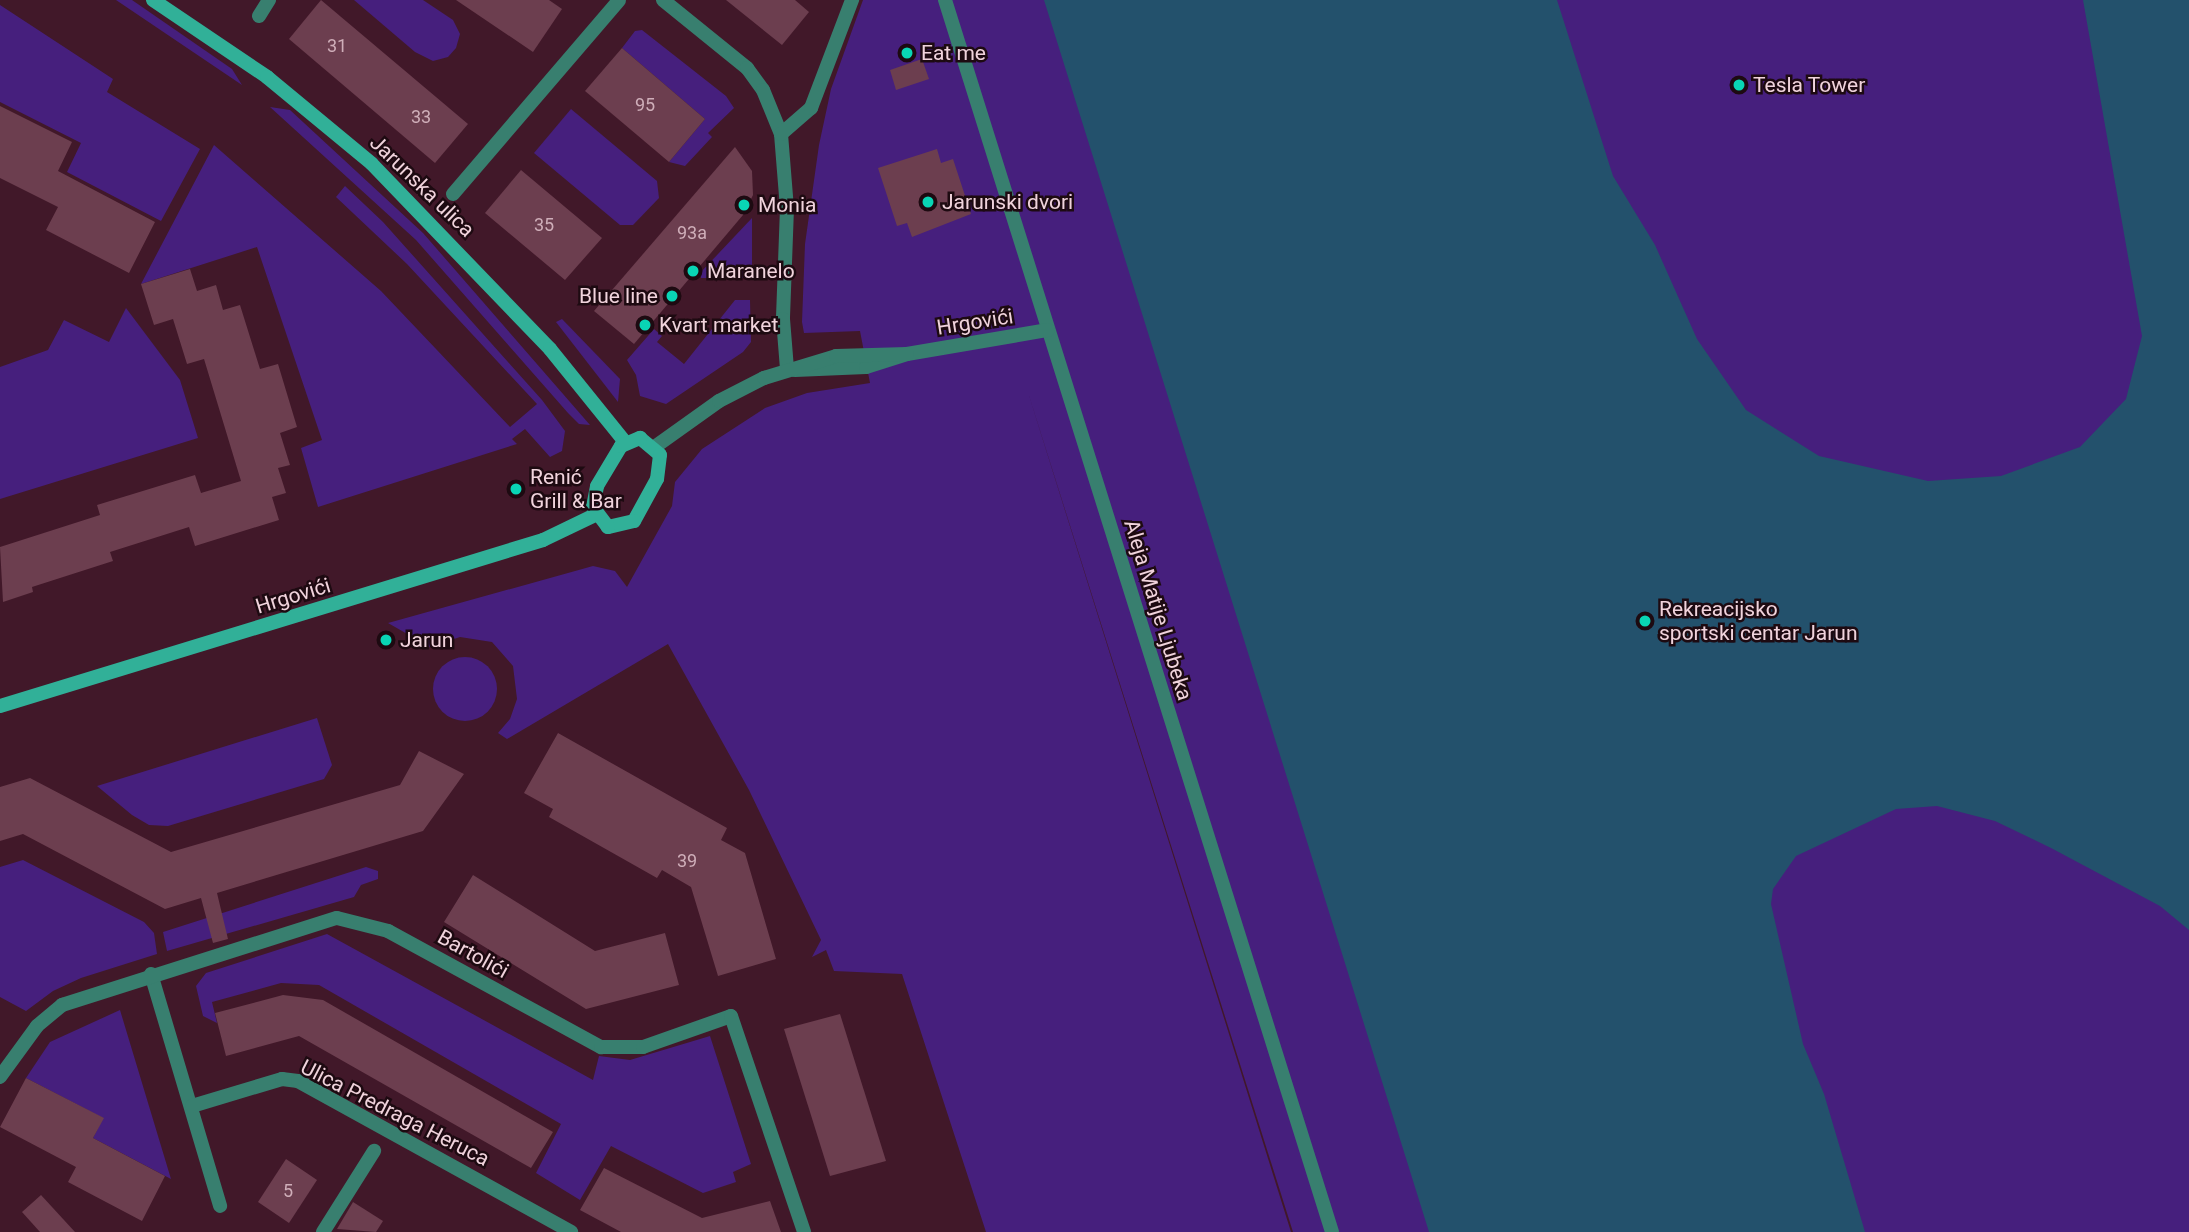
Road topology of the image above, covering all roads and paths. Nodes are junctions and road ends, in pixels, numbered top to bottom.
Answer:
1 (153, 0) edge
2 (269, 0) edge
3 (619, 0) edge
4 (663, 0) edge
5 (852, 0) edge
6 (945, 0) edge
7 (258, 16) dead end
8 (781, 134) junction
9 (453, 194) dead end
10 (1048, 330) junction
11 (787, 369) junction
12 (625, 442) junction
13 (656, 446) junction
14 (595, 515) junction
15 (0, 706) edge
16 (151, 974) junction
17 (0, 1077) edge
18 (192, 1106) junction
19 (374, 1151) dead end
20 (220, 1206) dead end
21 (323, 1232) edge
22 (571, 1232) edge
23 (804, 1232) edge
24 (1332, 1232) edge

1 - 12 street, Jarunska ulica
2 - 7 street
3 - 9 street, Jarunska ulica
4 - 8 street
5 - 8 street
6 - 10 street, Aleja Matije Ljubeka
8 - 11 street
10 - 11 street, Hrgovići
10 - 24 street, Aleja Matije Ljubeka
11 - 13 street, Hrgovići
12 - 13 street
12 - 14 street
13 - 14 street
14 - 15 street, Hrgovići
16 - 17 street, Bartolići
16 - 18 street
16 - 23 street, Bartolići
18 - 20 street
18 - 22 street, Ulica Predraga Heruca
19 - 21 street

